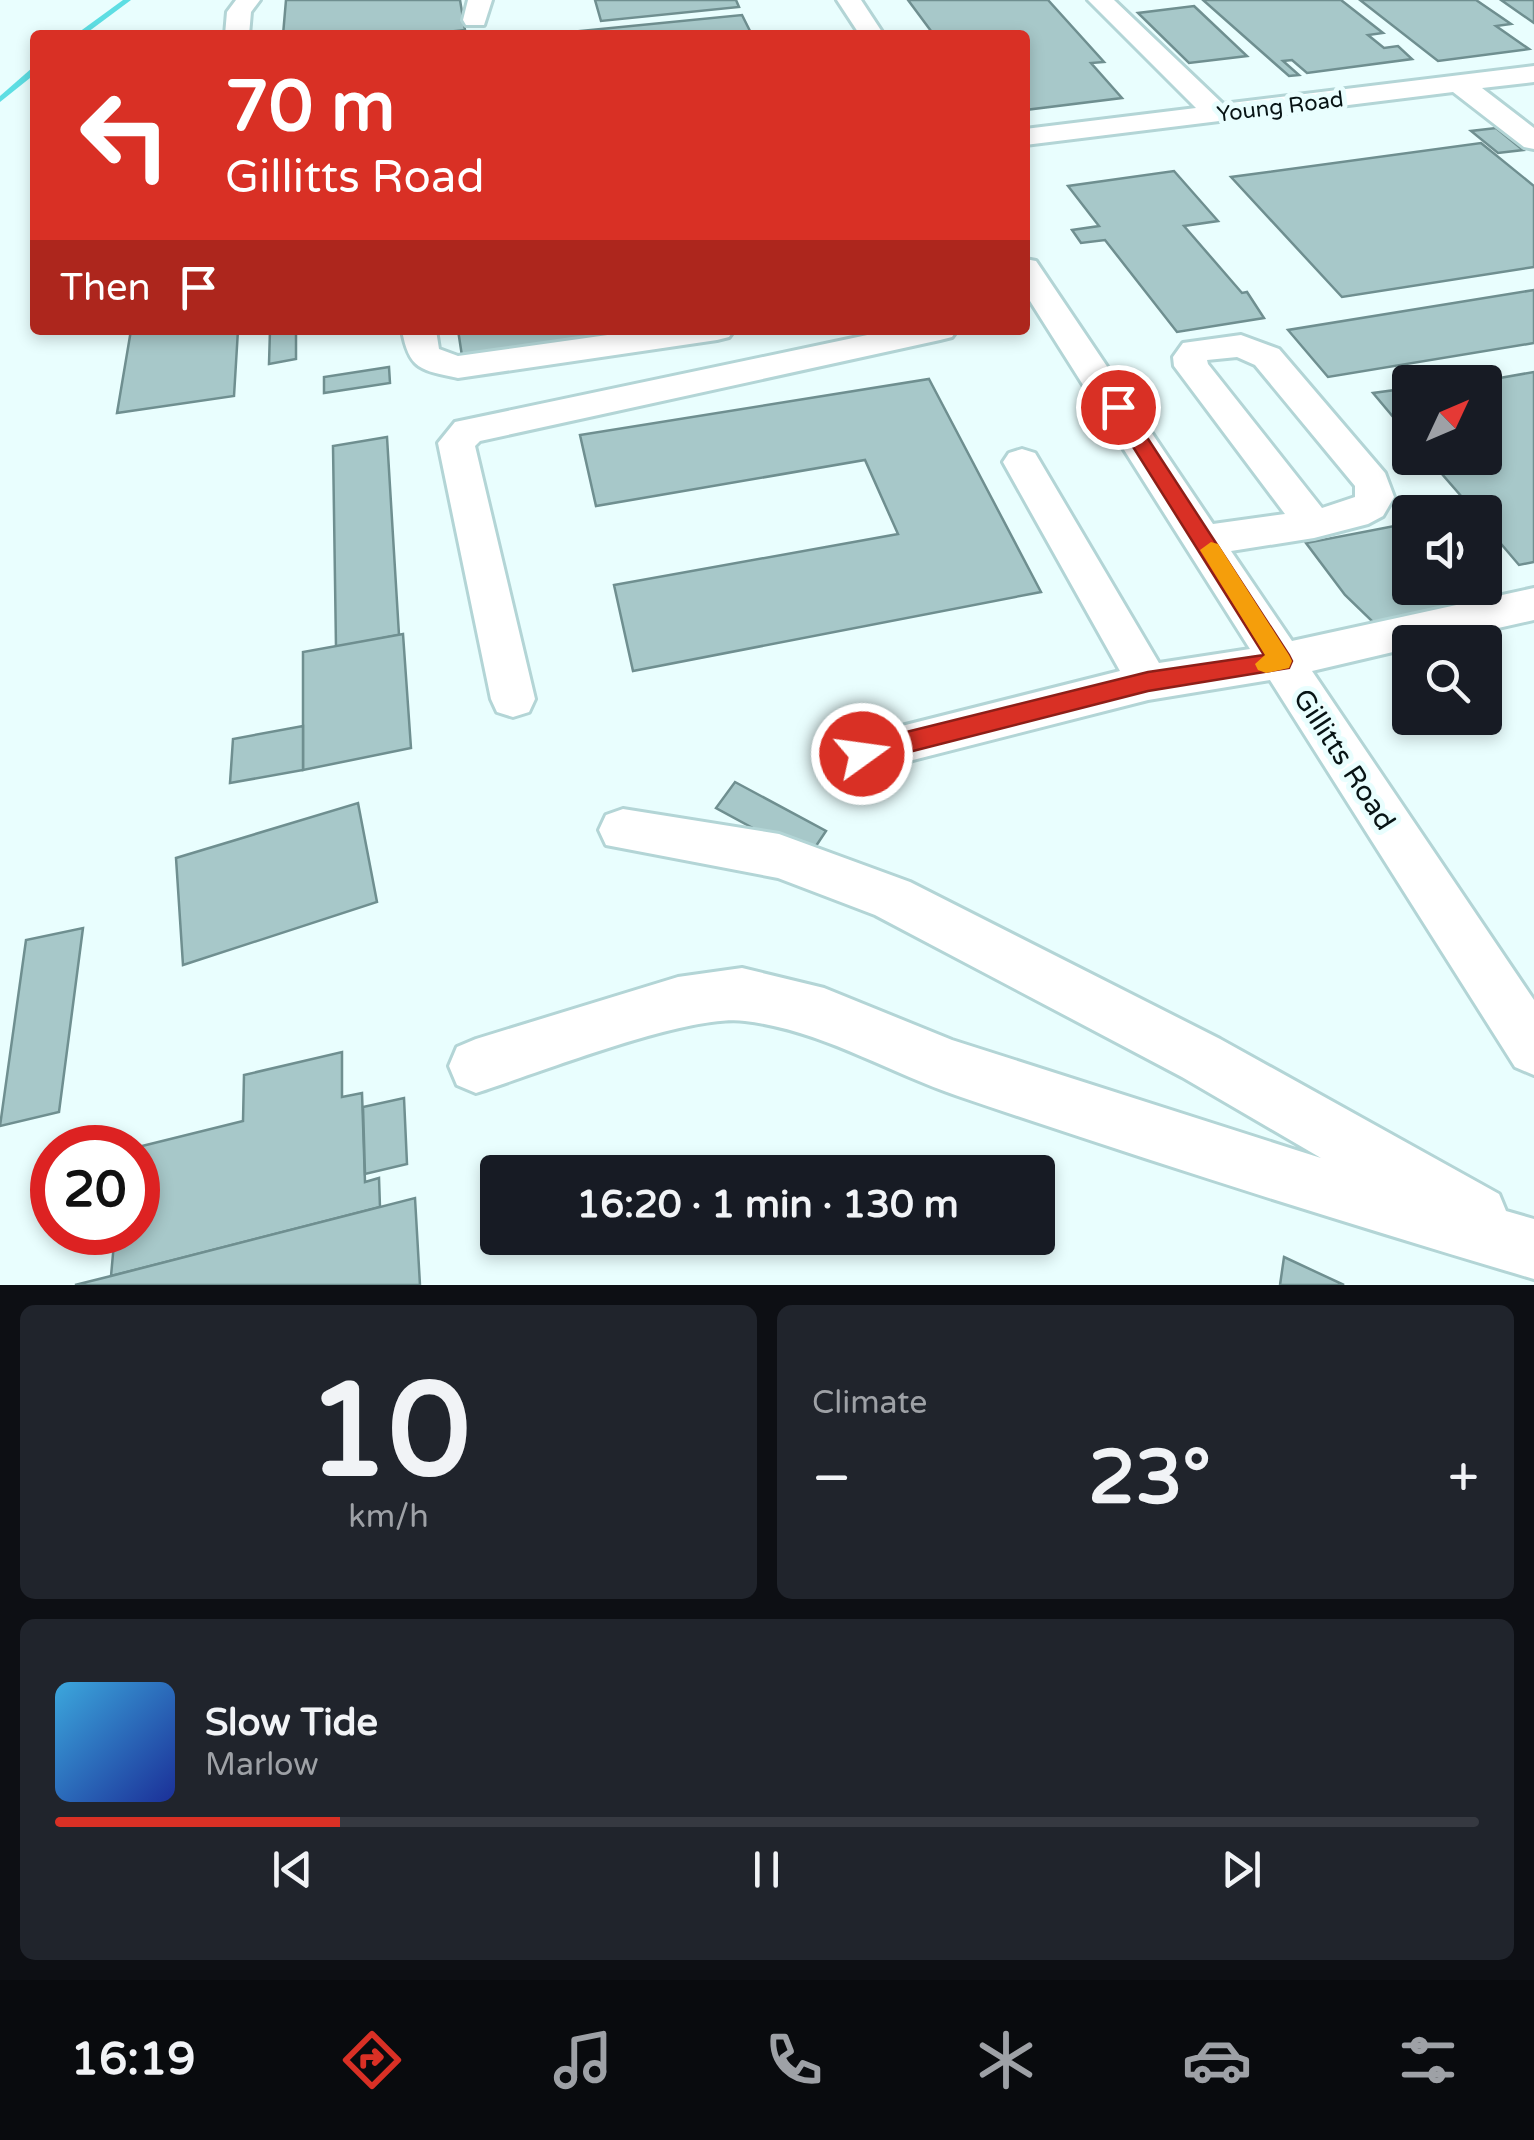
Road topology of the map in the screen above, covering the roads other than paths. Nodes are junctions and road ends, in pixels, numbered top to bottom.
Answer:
1 (248, 0) edge
2 (849, 0) edge
3 (1100, 0) edge
4 (237, 30) edge
5 (869, 30) edge
6 (1534, 74) edge
7 (1458, 83) junction
8 (1218, 114) junction
9 (1030, 135) edge
10 (1534, 141) edge
11 (1033, 292) edge
12 (420, 335) edge
13 (683, 335) edge
14 (917, 335) edge
15 (1022, 462) dead end
16 (1312, 522) junction
17 (1205, 540) junction
18 (1534, 604) edge
19 (1281, 661) junction
20 (1148, 682) junction
21 (513, 699) dead end
22 (862, 754) dead end
23 (624, 830) dead end
24 (1534, 1048) edge
25 (476, 1066) dead end
26 (1534, 1248) edge

1 - 4 lane
2 - 5 lane
3 - 8 lane
6 - 7 lane, Young Road
7 - 8 lane, Young Road
7 - 10 lane
8 - 9 lane, Young Road
11 - 17 lane, Gillitts Road
12 - 13 lane
14 - 21 lane
15 - 20 lane
16 - 16 lane
16 - 17 lane
17 - 19 lane, Gillitts Road
18 - 19 lane
19 - 20 lane
19 - 24 lane, Gillitts Road
20 - 22 lane
23 - 26 lane
25 - 26 lane

